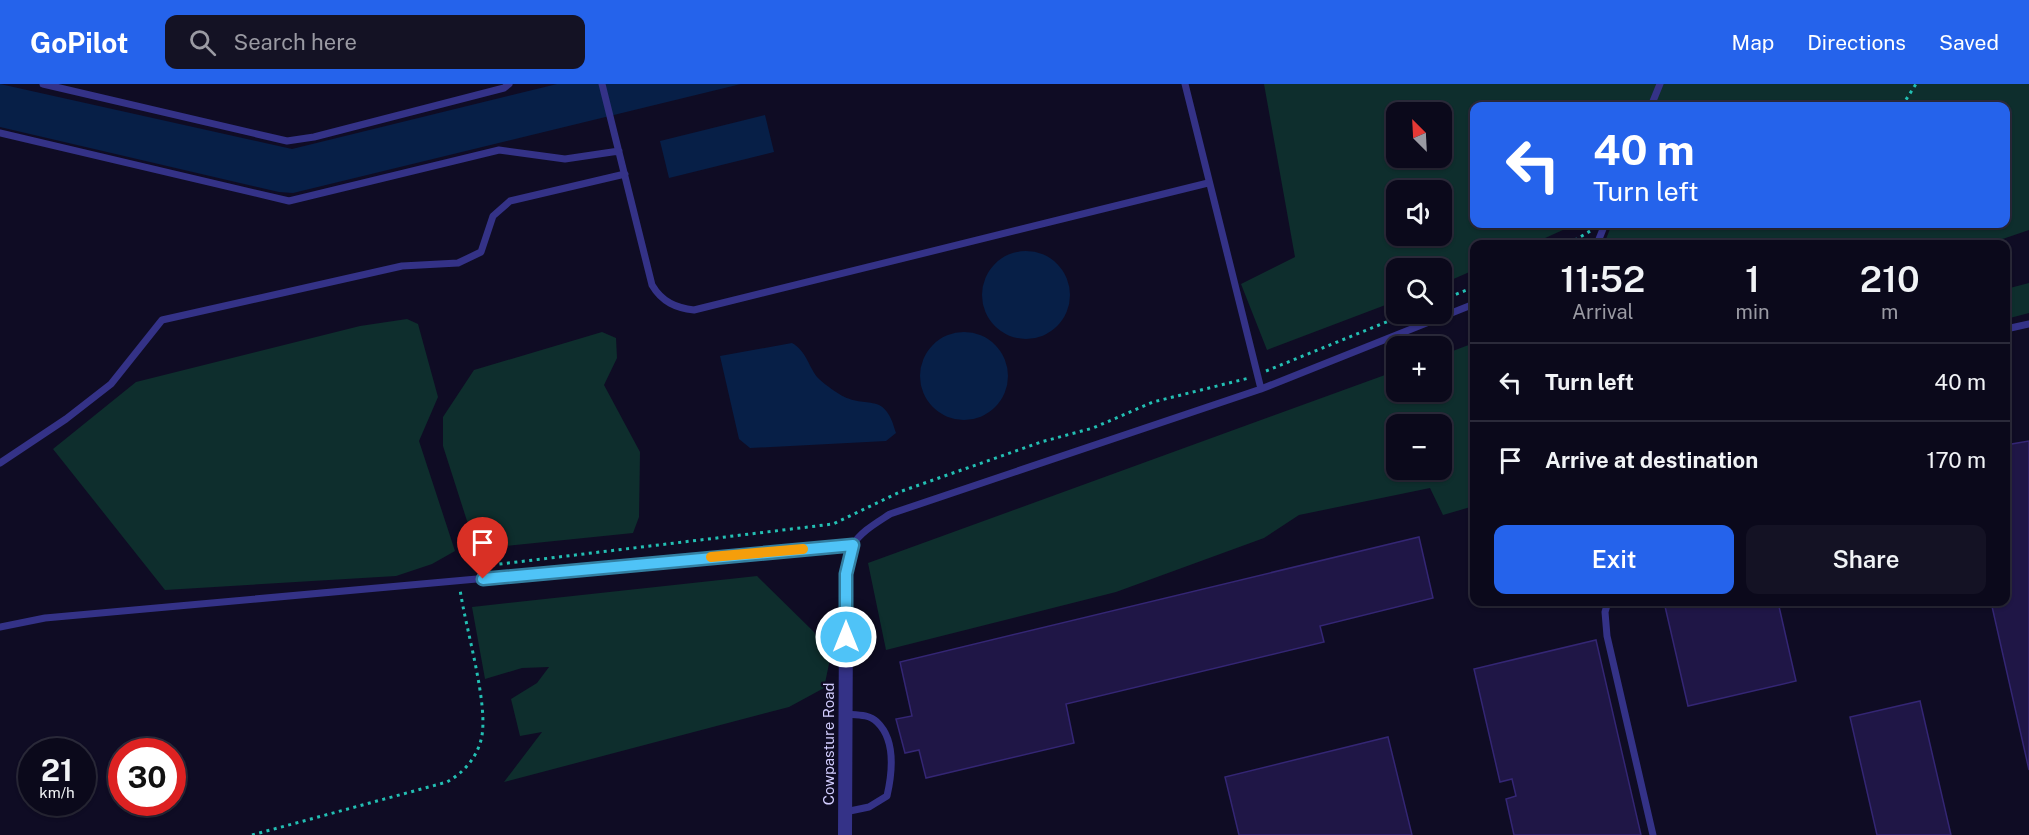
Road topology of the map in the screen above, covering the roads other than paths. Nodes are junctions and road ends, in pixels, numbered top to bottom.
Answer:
1 (43, 84) edge
2 (508, 84) edge
3 (602, 84) edge
4 (1185, 84) edge
5 (1660, 84) edge
6 (1653, 102) edge
7 (0, 133) edge
8 (619, 151) junction
9 (625, 174) junction
10 (1208, 183) junction
11 (1470, 306) edge
12 (2029, 324) edge
13 (2010, 328) edge
14 (1261, 389) junction
15 (0, 463) edge
16 (853, 545) junction
17 (1607, 606) edge
18 (846, 617) joint
19 (0, 627) edge
20 (845, 714) junction
21 (845, 812) junction
22 (845, 835) edge
23 (1653, 835) edge

1 - 2 lane
3 - 8 lane
4 - 10 lane
5 - 6 lane
7 - 8 lane
8 - 9 lane
9 - 10 lane
9 - 15 lane
10 - 14 lane
11 - 14 lane
12 - 13 lane
14 - 16 lane
16 - 18 lane
16 - 19 lane
17 - 23 lane
18 - 20 street, Cowpasture Road
20 - 21 street, Cowpasture Road
20 - 21 lane
21 - 22 street, Cowpasture Road

